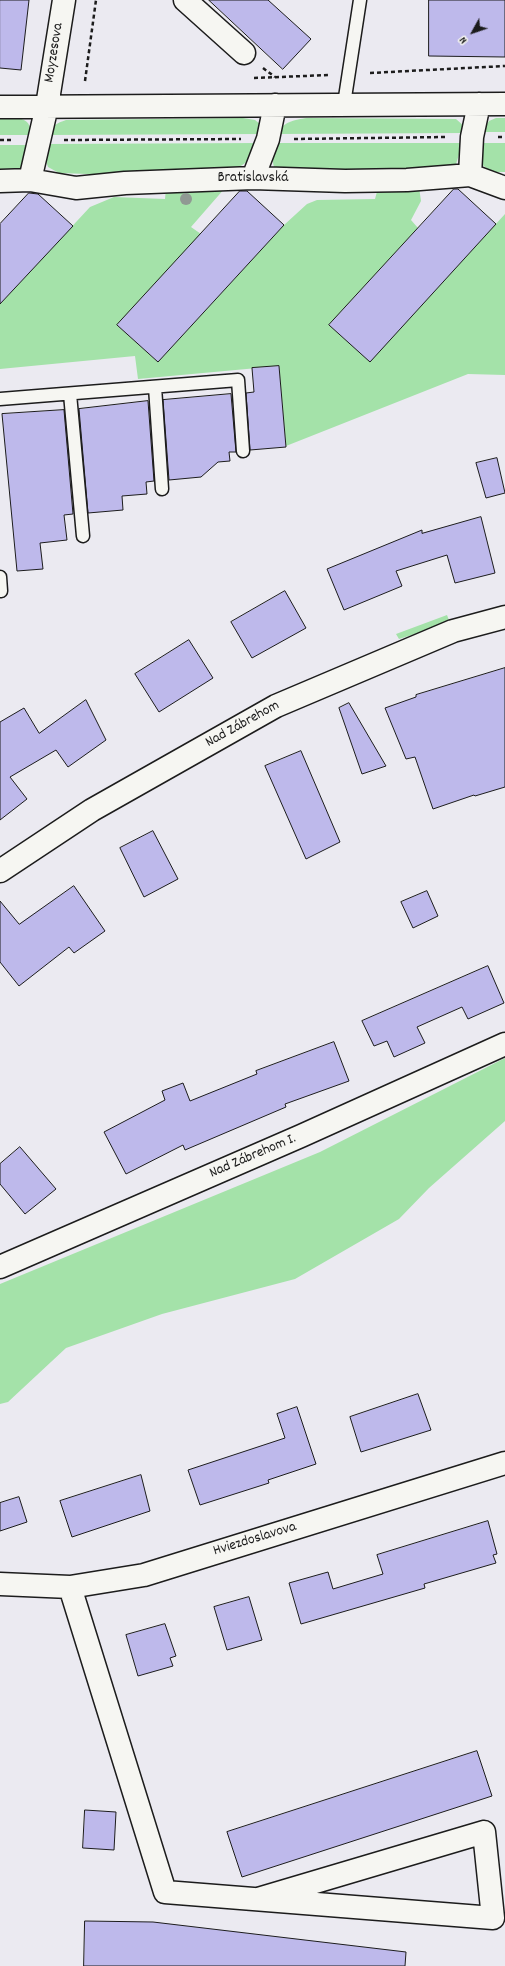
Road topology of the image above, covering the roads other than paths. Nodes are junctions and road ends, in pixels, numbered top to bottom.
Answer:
1 (64, 0) edge
2 (185, 0) edge
3 (360, 0) edge
4 (244, 53) dead end
5 (344, 104) junction
6 (479, 104) junction
7 (505, 104) edge
8 (275, 105) junction
9 (46, 106) junction
10 (0, 107) edge
11 (470, 175) junction
12 (253, 178) junction
13 (30, 180) junction
14 (0, 181) edge
15 (505, 188) edge
16 (155, 387) junction
17 (70, 394) junction
18 (0, 400) edge
19 (243, 452) dead end
20 (162, 489) dead end
21 (83, 536) dead end
22 (0, 577) edge
23 (1, 590) dead end
24 (505, 618) edge
25 (0, 871) edge
26 (505, 1044) edge
27 (0, 1267) edge
28 (505, 1463) edge
29 (0, 1584) edge
30 (70, 1587) junction
31 (258, 1900) junction

1 - 9 street, Moyzesova
2 - 4 street
3 - 5 lane
5 - 6 street
5 - 8 street
6 - 7 street
6 - 11 street
8 - 9 street
8 - 12 street
9 - 10 street
9 - 13 street, Moyzesova
11 - 12 street, Bratislavská
11 - 15 street, Bratislavská
12 - 13 street, Bratislavská
13 - 14 street, Bratislavská
16 - 17 lane
16 - 19 lane
16 - 20 lane
17 - 18 lane
17 - 21 lane
22 - 23 lane
24 - 25 street, Nad Zábrehom
26 - 27 street, Nad Zábrehom I.
28 - 30 street, Hviezdoslavova
29 - 30 street, Hviezdoslavova
30 - 31 street
31 - 31 street

